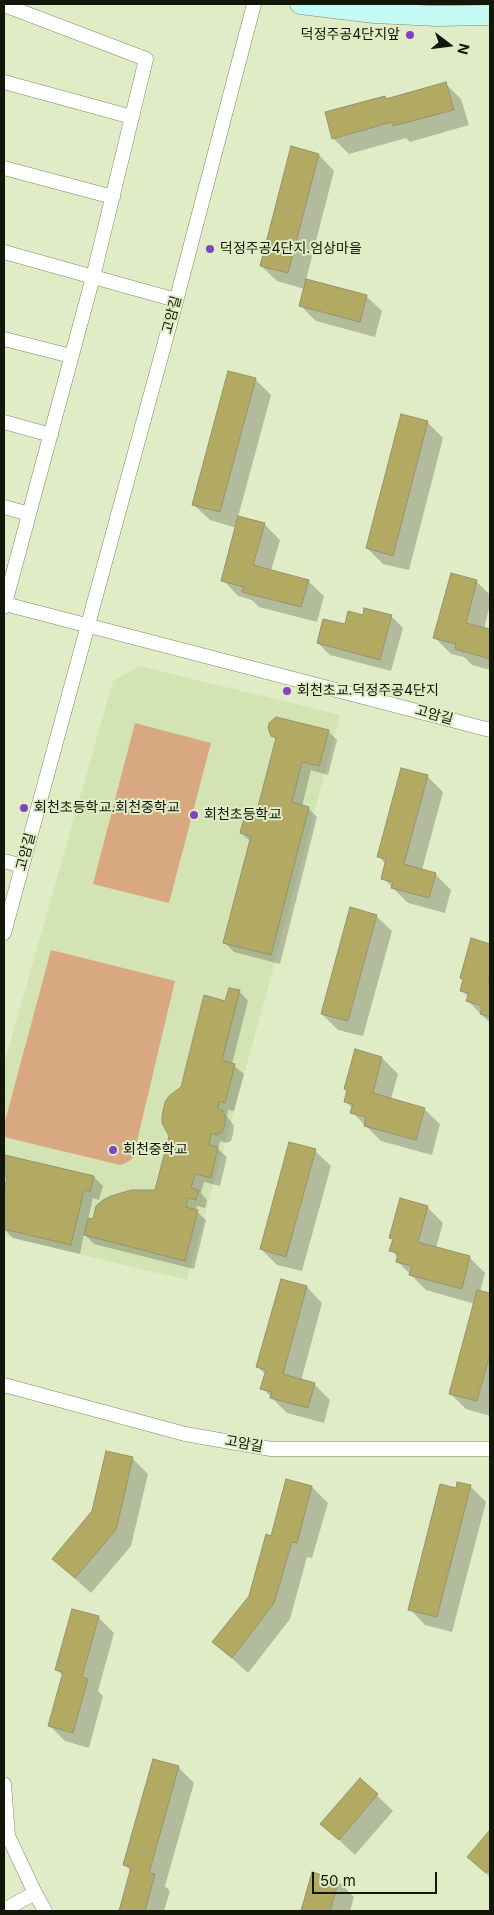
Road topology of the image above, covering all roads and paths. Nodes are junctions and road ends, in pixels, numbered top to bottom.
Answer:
1 (254, 4) edge
2 (300, 4) edge
3 (4, 5) edge
4 (490, 15) edge
5 (4, 82) edge
6 (132, 117) junction
7 (4, 168) edge
8 (113, 197) junction
9 (4, 252) edge
10 (93, 277) junction
11 (176, 300) junction
12 (4, 339) edge
13 (71, 356) junction
14 (4, 422) edge
15 (51, 434) junction
16 (4, 507) edge
17 (28, 514) junction
18 (5, 601) edge
19 (87, 625) junction
20 (490, 730) edge
21 (4, 861) edge
22 (22, 866) junction
23 (4, 933) edge
24 (4, 1385) edge
25 (490, 1449) edge
26 (4, 1784) edge
27 (35, 1893) junction
28 (4, 1910) edge
29 (46, 1911) edge

1 - 11 street, 고암길
2 - 4 main road
3 - 6 street
5 - 6 street
6 - 8 street
7 - 8 street
8 - 10 street
9 - 10 street
10 - 11 street
10 - 13 street
11 - 19 street, 고암길
12 - 13 street
13 - 15 street
14 - 15 street
15 - 17 street
16 - 17 street
17 - 18 street
18 - 19 street
19 - 20 street, 고암길
19 - 22 street, 고암길
21 - 22 street
22 - 23 street, 고암길
24 - 25 street, 고암길
26 - 27 street
27 - 28 street
27 - 29 street

